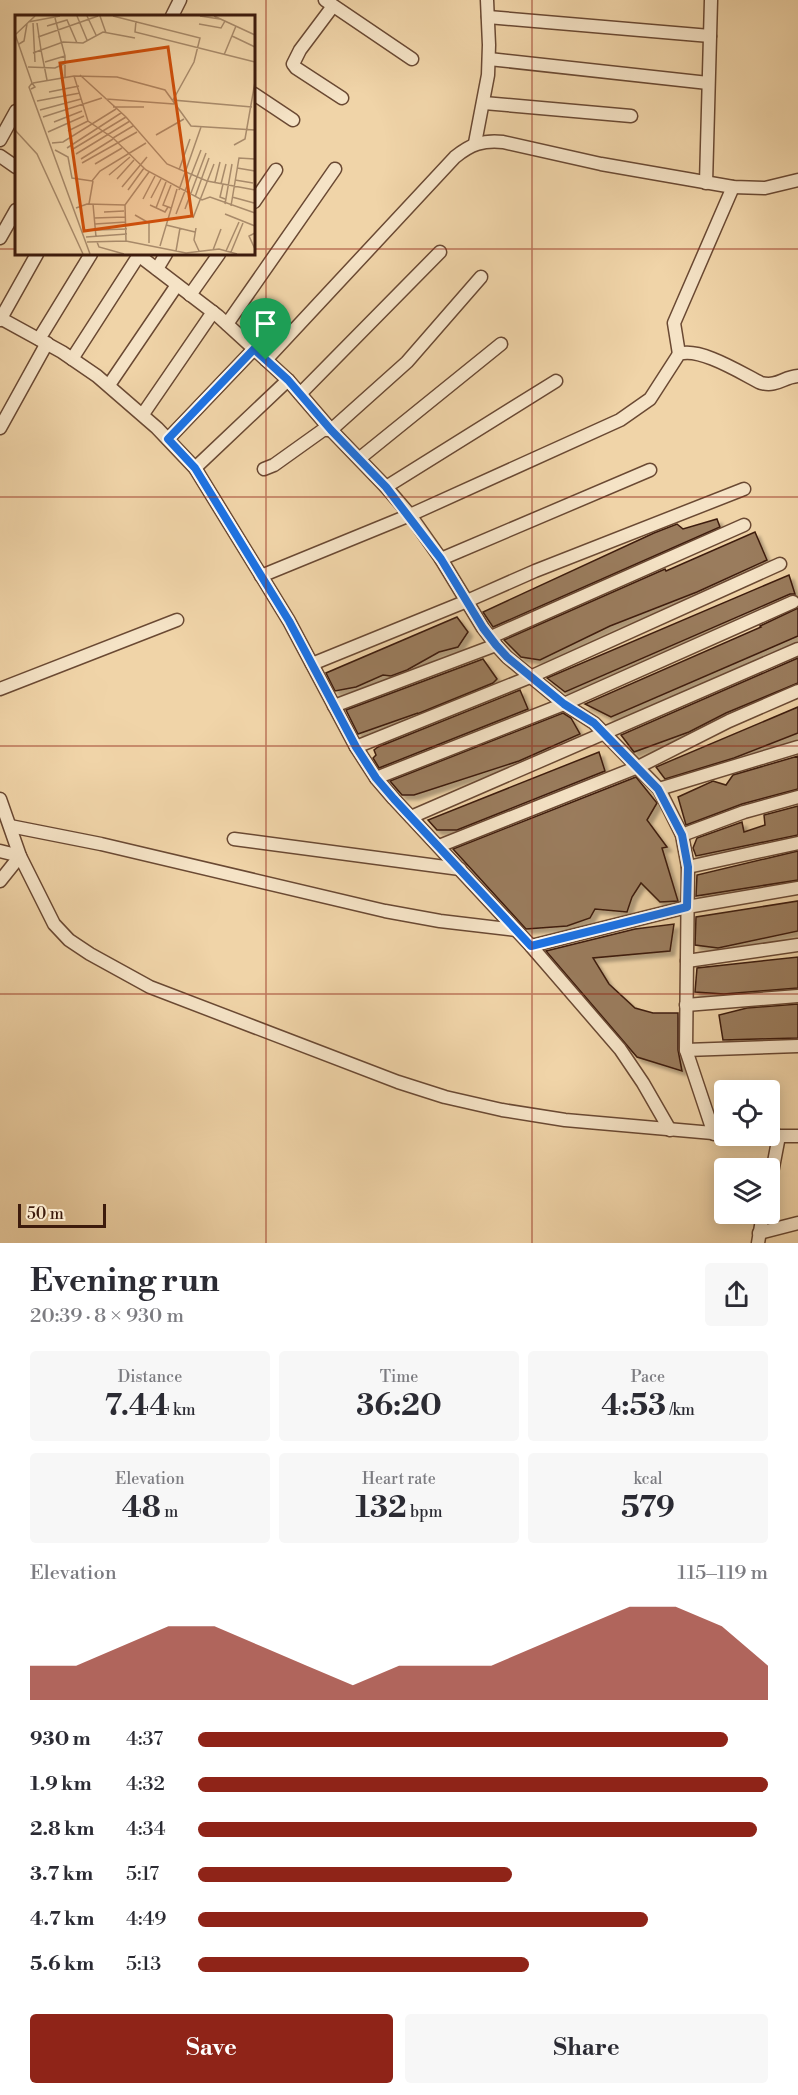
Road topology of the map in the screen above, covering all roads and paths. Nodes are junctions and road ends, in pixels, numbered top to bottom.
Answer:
1 (180, 0) edge
2 (487, 0) edge
3 (711, 0) edge
4 (329, 3) edge
5 (172, 15) edge
6 (488, 17) junction
7 (710, 36) junction
8 (412, 59) dead end
9 (489, 59) junction
10 (708, 83) junction
11 (255, 97) edge
12 (342, 98) dead end
13 (484, 103) junction
14 (15, 113) edge
15 (631, 116) dead end
16 (293, 120) dead end
17 (0, 140) edge
18 (476, 143) junction
19 (0, 156) edge
20 (15, 166) edge
21 (335, 169) dead end
22 (276, 170) dead end
23 (798, 180) edge
24 (706, 183) junction
25 (733, 187) junction
26 (255, 201) edge
27 (15, 212) edge
28 (0, 238) edge
29 (440, 252) dead end
30 (36, 255) edge
31 (90, 255) edge
32 (137, 255) edge
33 (139, 255) edge
34 (165, 255) edge
35 (218, 255) edge
36 (157, 269) junction
37 (481, 277) dead end
38 (177, 285) junction
39 (190, 295) junction
40 (213, 312) junction
41 (0, 319) edge
42 (227, 324) junction
43 (43, 341) junction
44 (501, 344) dead end
45 (254, 349) junction
46 (679, 354) junction
47 (72, 359) junction
48 (266, 360) junction
49 (798, 376) edge
50 (288, 380) junction
51 (556, 381) dead end
52 (109, 385) junction
53 (300, 394) junction
54 (143, 414) junction
55 (0, 428) edge
56 (331, 430) junction
57 (168, 439) junction
58 (360, 458) junction
59 (195, 468) junction
60 (264, 469) dead end
61 (650, 470) dead end
62 (386, 487) junction
63 (744, 489) dead end
64 (410, 515) junction
65 (744, 525) dead end
66 (441, 559) junction
67 (780, 564) dead end
68 (261, 576) junction
69 (467, 602) junction
70 (793, 602) dead end
71 (177, 621) dead end
72 (493, 641) junction
73 (798, 649) edge
74 (312, 664) junction
75 (530, 676) junction
76 (0, 689) edge
77 (798, 691) edge
78 (564, 704) junction
79 (334, 706) junction
80 (604, 734) junction
81 (356, 747) junction
82 (798, 747) edge
83 (638, 767) junction
84 (376, 778) junction
85 (658, 789) junction
86 (798, 797) edge
87 (0, 799) edge
88 (411, 817) junction
89 (10, 826) junction
90 (682, 835) junction
91 (234, 839) dead end
92 (798, 843) edge
93 (439, 846) junction
94 (0, 851) edge
95 (20, 856) junction
96 (688, 867) junction
97 (460, 869) junction
98 (0, 881) edge
99 (798, 888) edge
100 (687, 907) junction
101 (516, 930) junction
102 (798, 945) edge
103 (531, 946) junction
104 (687, 961) junction
105 (798, 996) edge
106 (686, 1005) junction
107 (798, 1046) edge
108 (686, 1050) junction
109 (714, 1121) edge
110 (669, 1130) junction
111 (714, 1134) edge
112 (780, 1136) edge
113 (798, 1136) edge
114 (798, 1223) edge
115 (759, 1238) edge

1 - 5 street
2 - 6 street
3 - 7 street
4 - 8 street
4 - 12 street
6 - 7 street
6 - 9 street
7 - 10 street
9 - 10 street
9 - 13 street
10 - 24 street
11 - 16 street
13 - 15 street
13 - 18 street
14 - 17 street
18 - 24 street
18 - 48 street
19 - 20 street
21 - 42 street
22 - 26 street
23 - 25 street
24 - 25 street
25 - 46 street
27 - 28 street
29 - 53 street
30 - 41 street
31 - 43 street
32 - 47 street
33 - 36 street
34 - 36 street
35 - 39 street
36 - 38 street
37 - 56 street
38 - 39 street
38 - 52 street
39 - 40 street
40 - 42 street
40 - 54 street
41 - 43 street
42 - 45 street
43 - 47 street
43 - 55 street
44 - 58 street
45 - 48 street
45 - 57 street
46 - 49 street
46 - 64 street
47 - 52 street
48 - 50 street
50 - 53 street
50 - 59 street
51 - 62 street
52 - 54 street
53 - 56 street
54 - 57 street
56 - 58 street
56 - 60 street
57 - 59 street
58 - 62 street
59 - 68 street
61 - 66 street
62 - 64 street
63 - 69 street
64 - 66 street
64 - 68 street
65 - 72 street
66 - 69 street
67 - 75 street
68 - 74 street
69 - 72 street
69 - 74 street
70 - 78 street
71 - 76 street
72 - 75 street
72 - 79 street
73 - 80 street
74 - 79 street
75 - 78 street
75 - 81 street
77 - 83 street
78 - 80 street
78 - 84 street
79 - 81 street
80 - 83 street
80 - 88 street
81 - 84 street
82 - 85 street
83 - 85 street
83 - 93 street
84 - 88 street
85 - 90 street
86 - 90 street
87 - 89 street
88 - 93 street
89 - 95 street
89 - 101 street
90 - 96 street
91 - 97 street
92 - 96 street
93 - 97 street
94 - 95 street
95 - 98 street
95 - 110 street
96 - 100 street
97 - 101 street
99 - 100 street
100 - 103 street
100 - 104 street
101 - 103 street
102 - 104 street
103 - 110 street
104 - 106 street
105 - 106 street
106 - 108 street
107 - 108 street
108 - 109 street
110 - 111 street
112 - 113 street
114 - 115 street

